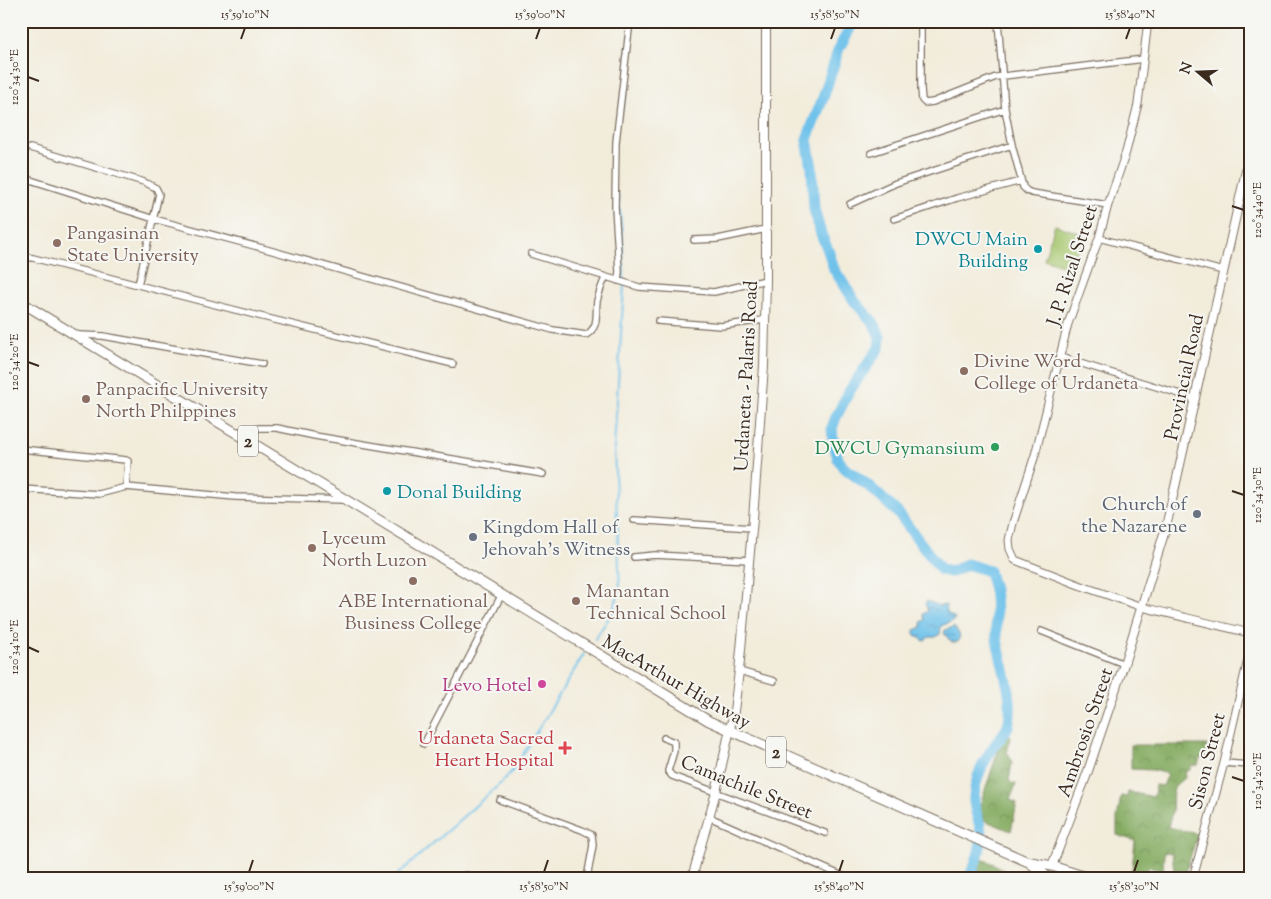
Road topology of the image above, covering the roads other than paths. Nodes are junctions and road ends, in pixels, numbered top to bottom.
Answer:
1 (630, 21) edge
2 (766, 21) edge
3 (921, 21) edge
4 (998, 21) edge
5 (1148, 21) edge
6 (1238, 21) edge
7 (1250, 22) edge
8 (1144, 59) junction
9 (1001, 76) junction
10 (1005, 109) junction
11 (1012, 145) junction
12 (30, 148) dead end
13 (870, 153) dead end
14 (1250, 153) edge
15 (21, 177) edge
16 (1021, 182) junction
17 (850, 204) dead end
18 (1108, 205) junction
19 (154, 219) junction
20 (894, 219) dead end
21 (766, 229) junction
22 (1099, 238) junction
23 (694, 240) dead end
24 (531, 254) dead end
25 (21, 261) edge
26 (1223, 271) junction
27 (605, 278) junction
28 (766, 280) junction
29 (619, 282) junction
30 (138, 285) junction
31 (21, 302) edge
32 (764, 320) junction
33 (658, 321) dead end
34 (75, 335) junction
35 (1060, 357) junction
36 (262, 364) dead end
37 (453, 364) dead end
38 (1196, 399) junction
39 (234, 432) junction
40 (21, 449) edge
41 (543, 474) dead end
42 (126, 487) junction
43 (21, 489) edge
44 (344, 500) junction
45 (634, 520) dead end
46 (752, 528) junction
47 (634, 557) dead end
48 (749, 560) junction
49 (502, 594) junction
50 (1142, 607) junction
51 (1041, 632) dead end
52 (1250, 633) edge
53 (1250, 651) edge
54 (1124, 664) junction
55 (739, 671) junction
56 (774, 680) dead end
57 (730, 732) junction
58 (664, 738) dead end
59 (424, 744) dead end
60 (1224, 763) junction
61 (1250, 765) edge
62 (716, 792) junction
63 (500, 800) dead end
64 (709, 817) junction
65 (826, 833) dead end
66 (1030, 863) junction
67 (1052, 866) junction
68 (466, 875) dead end
69 (693, 875) edge
70 (477, 878) edge
71 (587, 878) edge
72 (703, 878) edge
73 (847, 878) edge
74 (1048, 878) edge
75 (1089, 878) edge
76 (1193, 878) edge

1 - 29 street
2 - 21 main road, Urdaneta - Palaris Road
3 - 9 street
4 - 9 street
5 - 8 street, J. P. Rizal Street
6 - 7 street
8 - 9 street
8 - 18 street, J. P. Rizal Street
9 - 10 street
10 - 11 street
10 - 13 street
11 - 16 street
11 - 17 street
12 - 19 street
14 - 26 main road, Provincial Road
15 - 19 street
16 - 18 street
16 - 20 street
18 - 22 street, J. P. Rizal Street
19 - 27 street
19 - 30 street
21 - 23 street
21 - 28 main road, Urdaneta - Palaris Road
22 - 26 street
22 - 35 street, J. P. Rizal Street
24 - 27 street
25 - 30 street
26 - 38 main road, Provincial Road
27 - 29 street
28 - 29 street
28 - 32 main road, Urdaneta - Palaris Road
30 - 37 street
31 - 34 main road, MacArthur Highway / 2
32 - 33 street
32 - 46 main road, Urdaneta - Palaris Road
34 - 36 street
34 - 39 main road, MacArthur Highway / 2
35 - 38 street
35 - 50 street, J. P. Rizal Street
38 - 50 main road, Provincial Road
39 - 41 street
39 - 44 main road, MacArthur Highway / 2
40 - 42 street
42 - 43 street
42 - 44 street
44 - 49 main road, MacArthur Highway / 2
45 - 46 street
46 - 48 main road, Urdaneta - Palaris Road
47 - 48 street
48 - 55 main road, Urdaneta - Palaris Road
49 - 57 main road, MacArthur Highway / 2
49 - 59 street
50 - 52 street, J. P. Rizal Street
50 - 54 main road, Ambrosio Street
51 - 54 street
53 - 60 street, Sison Street
54 - 67 main road, Ambrosio Street
55 - 56 street
55 - 57 main road, Urdaneta - Palaris Road
57 - 62 main road, Urdaneta - Palaris Road
57 - 66 main road, MacArthur Highway / 2
58 - 62 street, Camachile Street
60 - 61 street
60 - 76 street, Sison Street
62 - 64 main road, Urdaneta - Palaris Road
62 - 65 street, Camachile Street
63 - 71 street
64 - 69 main road, Urdaneta - Palaris Road
64 - 73 street
66 - 67 main road, MacArthur Highway / 2
66 - 74 main road, MacArthur Highway / 2
67 - 74 main road
67 - 75 main road, MacArthur Highway / 2
68 - 70 street
69 - 72 street

